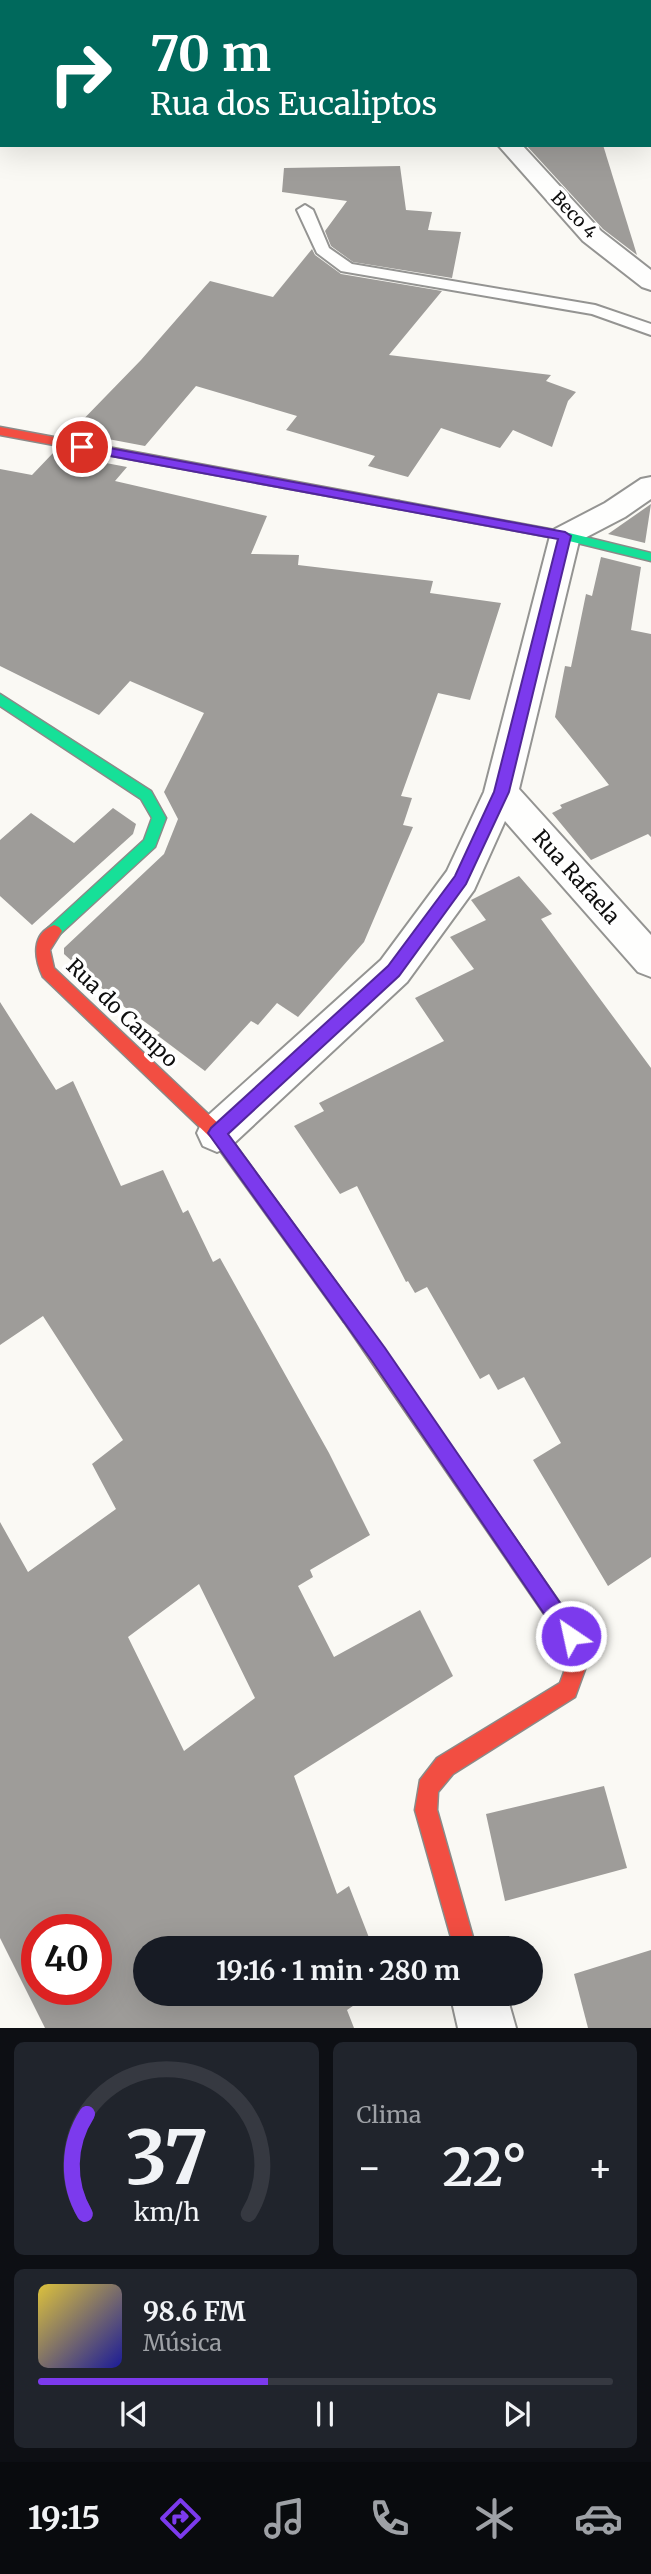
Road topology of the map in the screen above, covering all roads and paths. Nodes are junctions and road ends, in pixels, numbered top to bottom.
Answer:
1 (511, 147) edge
2 (305, 210) dead end
3 (649, 277) edge
4 (651, 330) edge
5 (0, 431) edge
6 (651, 486) edge
7 (565, 536) junction
8 (651, 557) edge
9 (0, 699) edge
10 (502, 792) junction
11 (651, 961) edge
12 (217, 1133) junction
13 (462, 1936) edge
14 (481, 2006) edge
15 (487, 2028) edge

1 - 3 street, Beco 4
2 - 4 lane
5 - 7 street
6 - 7 street
7 - 8 street
7 - 10 street
9 - 12 street, Rua do Campo
10 - 11 street, Rua Rafaela
10 - 12 street
12 - 13 street
14 - 15 street

